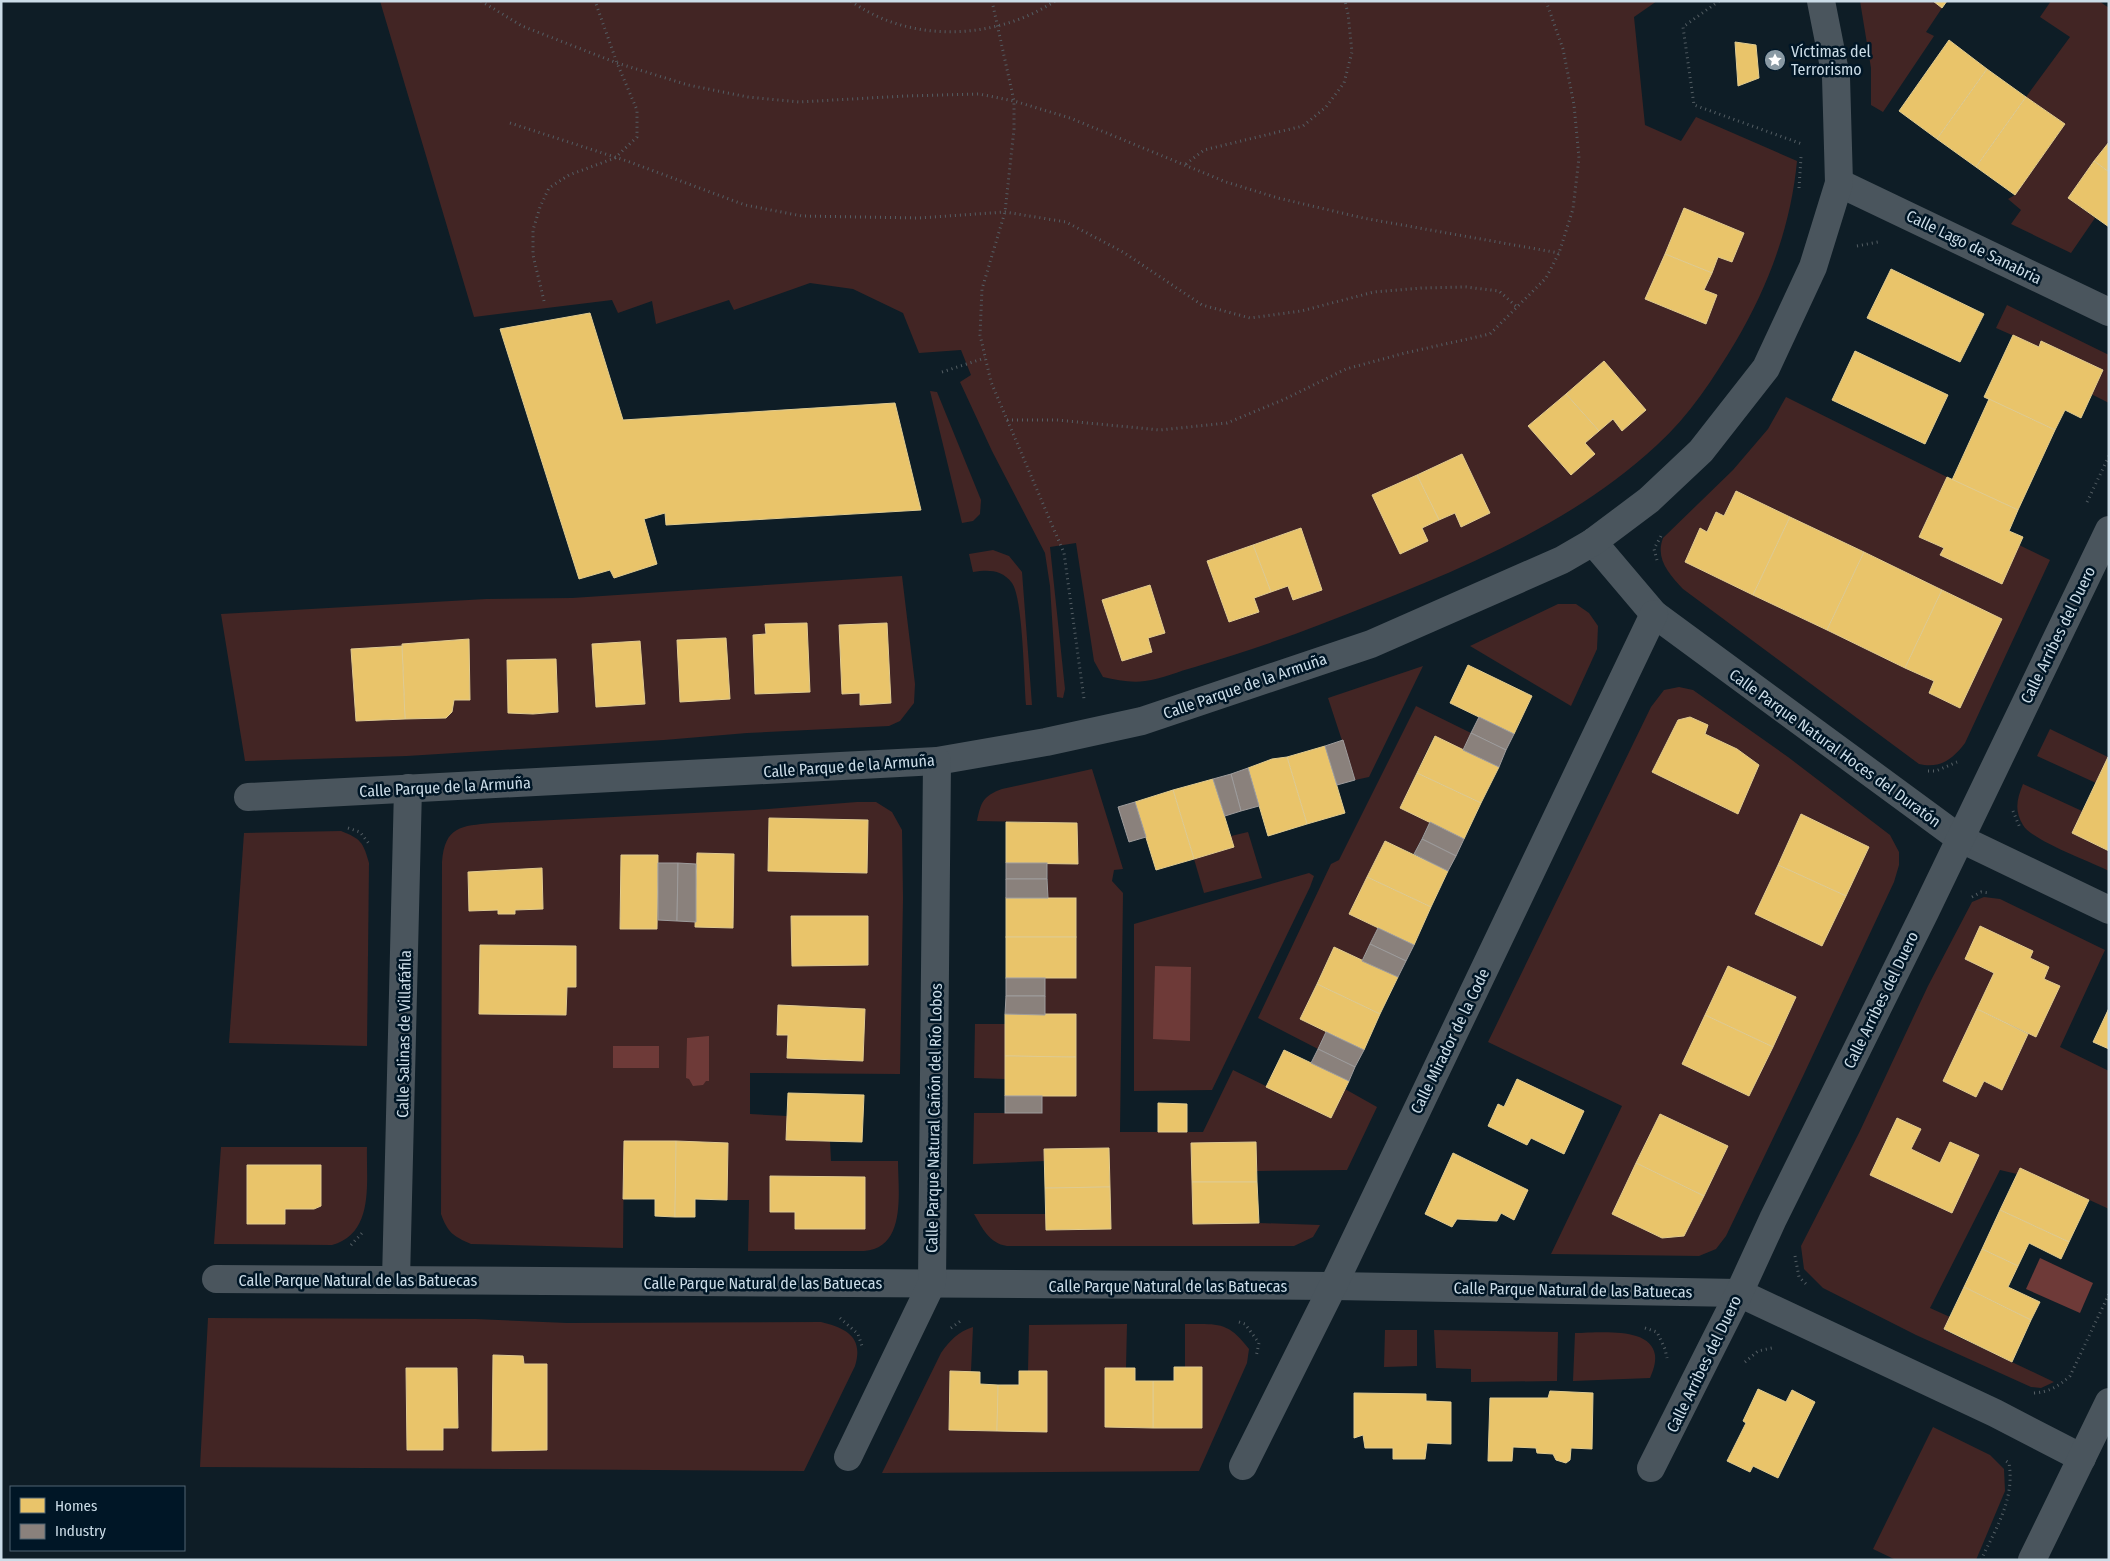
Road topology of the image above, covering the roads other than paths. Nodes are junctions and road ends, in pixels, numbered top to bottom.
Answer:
1 (1821, 1) edge
2 (1839, 183) junction
3 (2109, 312) edge
4 (2109, 530) edge
5 (1593, 542) junction
6 (1654, 614) junction
7 (937, 761) junction
8 (408, 788) junction
9 (248, 796) dead end
10 (1959, 838) junction
11 (2109, 910) edge
12 (216, 1279) dead end
13 (396, 1280) junction
14 (932, 1283) junction
15 (1333, 1286) junction
16 (1739, 1293) junction
17 (2109, 1402) edge
18 (848, 1457) dead end
19 (2082, 1458) junction
20 (1243, 1466) dead end
21 (1651, 1468) dead end
22 (2032, 1560) edge

1 - 2 street, Calle Parque de la Armuña
2 - 3 street, Calle Lago de Sanabria
2 - 5 street, Calle Parque de la Armuña
4 - 10 street, Calle Arribes del Duero
5 - 6 street, Calle Parque Natural Hoces del Duratón
5 - 7 street, Calle Parque de la Armuña
6 - 10 street, Calle Parque Natural Hoces del Duratón
6 - 15 street, Calle Mirador de la Code
7 - 8 street, Calle Parque de la Armuña
7 - 14 street, Calle Parque Natural Cañón del Río Lobos
8 - 9 street, Calle Parque de la Armuña
8 - 13 street, Calle Salinas de Villafáfila
10 - 11 street, Calle Parque Natural Hoces del Duratón
10 - 16 street, Calle Arribes del Duero
12 - 13 street, Calle Parque Natural de las Batuecas
13 - 14 street, Calle Parque Natural de las Batuecas
14 - 15 street, Calle Parque Natural de las Batuecas
14 - 18 street, Calle Parque Natural Cañón del Río Lobos
15 - 16 street, Calle Parque Natural de las Batuecas
15 - 20 street, Calle Mirador de la Code
16 - 19 street, Calle Parque Natural de las Batuecas
16 - 21 street, Calle Arribes del Duero
17 - 19 street
19 - 22 street

